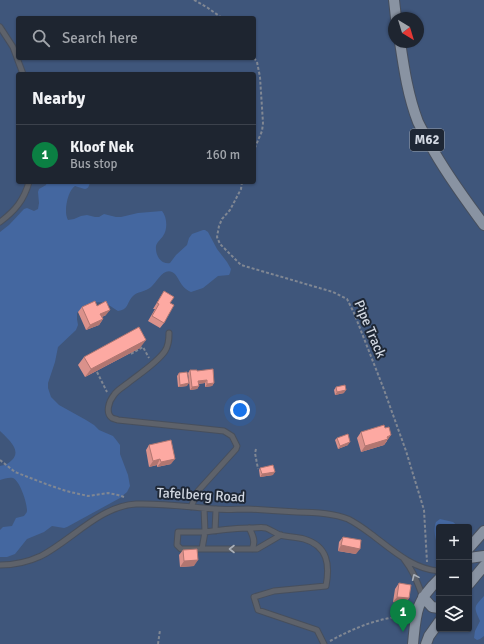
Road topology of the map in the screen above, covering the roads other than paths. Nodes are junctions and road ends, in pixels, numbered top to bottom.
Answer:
1 (394, 0) edge
2 (395, 12) edge
3 (0, 27) edge
4 (401, 48) edge
5 (16, 55) edge
6 (18, 60) edge
7 (22, 72) edge
8 (28, 184) edge
9 (0, 222) edge
10 (484, 224) edge
11 (169, 333) dead end
12 (191, 507) junction
13 (204, 508) junction
14 (216, 509) junction
15 (249, 528) junction
16 (215, 531) junction
17 (484, 531) edge
18 (205, 532) junction
19 (280, 535) junction
20 (472, 545) edge
21 (202, 549) junction
22 (252, 549) junction
23 (484, 556) edge
24 (403, 558) junction
25 (472, 558) edge
26 (0, 565) edge
27 (484, 566) edge
28 (436, 570) edge
29 (472, 580) edge
30 (436, 582) edge
31 (423, 597) junction
32 (436, 608) edge
33 (436, 626) edge
34 (324, 644) edge
35 (413, 644) edge
36 (426, 644) edge

1 - 2 main road
3 - 5 lane
4 - 10 main road, M62
6 - 7 lane
8 - 9 lane
11 - 12 lane
12 - 13 lane, Tafelberg Road
12 - 26 lane, Tafelberg Road
13 - 14 lane, Tafelberg Road
13 - 18 lane
14 - 16 lane
14 - 24 lane, Tafelberg Road
15 - 16 lane
15 - 19 lane
15 - 22 lane
16 - 18 lane
17 - 20 main road
18 - 21 lane
18 - 21 lane
19 - 22 lane
19 - 34 lane
22 -> 21 lane
23 - 25 main road
24 - 28 lane, Tafelberg Road
31 -> 24 lane, Tafelberg Road
27 - 29 main road
30 - 31 main road
31 - 32 main road
31 - 35 main road
33 - 36 main road

